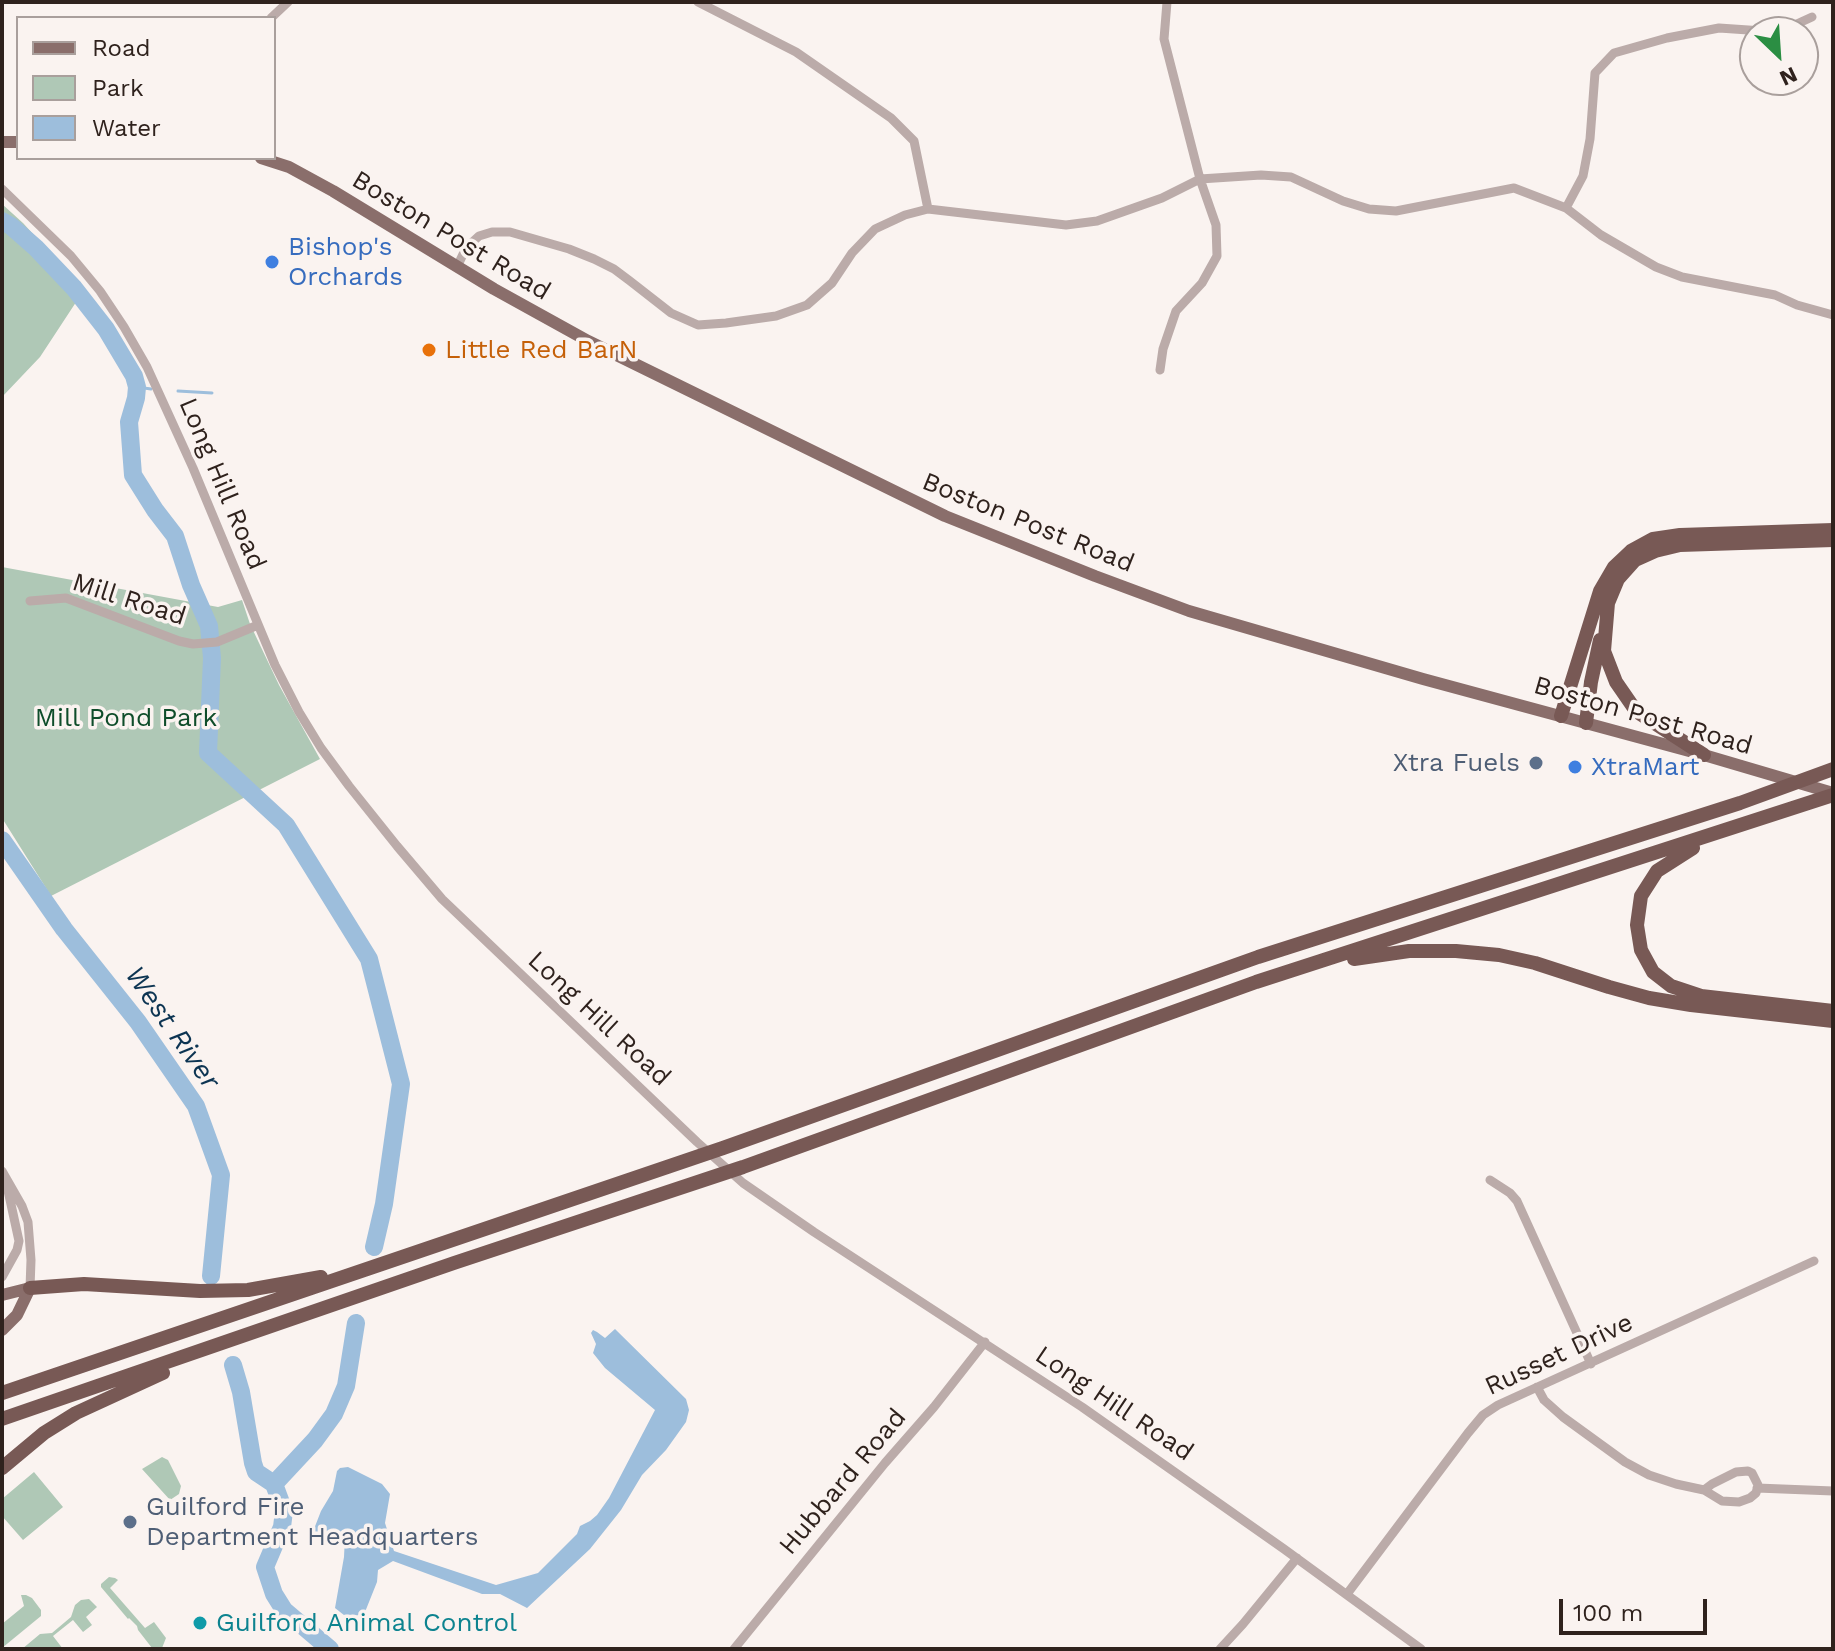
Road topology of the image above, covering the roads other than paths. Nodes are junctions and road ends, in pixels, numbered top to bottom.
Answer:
1 (288, 2) edge
2 (698, 2) edge
3 (1167, 2) edge
4 (273, 16) edge
5 (1739, 29) edge
6 (267, 160) edge
7 (1200, 179) junction
8 (2, 189) edge
9 (1566, 208) junction
10 (928, 209) junction
11 (457, 267) junction
12 (1833, 315) edge
13 (1160, 370) dead end
14 (1833, 530) edge
15 (1833, 540) edge
16 (30, 601) dead end
17 (1608, 603) junction
18 (258, 625) junction
19 (1561, 716) junction
20 (1586, 723) junction
21 (1704, 755) junction
22 (1833, 769) edge
23 (1833, 794) edge
24 (1775, 815) junction
25 (1256, 982) junction
26 (1833, 1011) edge
27 (1833, 1021) edge
28 (3, 1173) edge
29 (1490, 1180) dead end
30 (422, 1250) junction
31 (1814, 1261) dead end
32 (2, 1277) edge
33 (30, 1288) junction
34 (2, 1295) edge
35 (270, 1327) junction
36 (2, 1330) edge
37 (985, 1342) junction
38 (1591, 1364) junction
39 (1537, 1387) junction
40 (2, 1393) edge
41 (2, 1419) edge
42 (2, 1468) edge
43 (1757, 1488) junction
44 (1704, 1490) junction
45 (1833, 1491) edge
46 (1297, 1558) junction
47 (1347, 1594) junction
48 (734, 1649) edge
49 (1220, 1649) edge
50 (1421, 1649) edge

1 - 4 street
2 - 10 street
3 - 7 street
5 - 9 street
6 - 11 main road, Boston Post Road
7 - 9 street
7 - 10 street
7 - 13 street
8 - 18 street, Long Hill Road
9 - 12 street
10 - 11 street
11 - 19 main road, Boston Post Road
14 - 19 highway
15 - 17 highway
16 - 18 street, Mill Road
17 - 20 highway
17 - 21 highway
18 - 37 street, Long Hill Road
19 - 20 main road, Boston Post Road
20 - 21 main road, Boston Post Road
21 - 23 main road, Boston Post Road
22 - 30 highway
23 - 24 highway
24 - 25 highway
24 - 26 highway
25 - 27 highway
25 - 35 highway
28 - 32 street
28 - 33 street
29 - 38 street
30 - 33 highway
30 - 40 highway
31 - 38 street, Russet Drive
33 - 34 main road
33 - 36 main road
35 - 41 highway
35 - 42 highway
37 - 46 street, Long Hill Road
37 - 48 street, Hubbard Road
38 - 39 street, Russet Drive
39 - 44 street
39 - 47 street, Russet Drive
43 - 44 street
43 - 44 street
43 - 45 street
46 - 47 street, Long Hill Road
46 - 49 street
47 - 50 street, Long Hill Road

